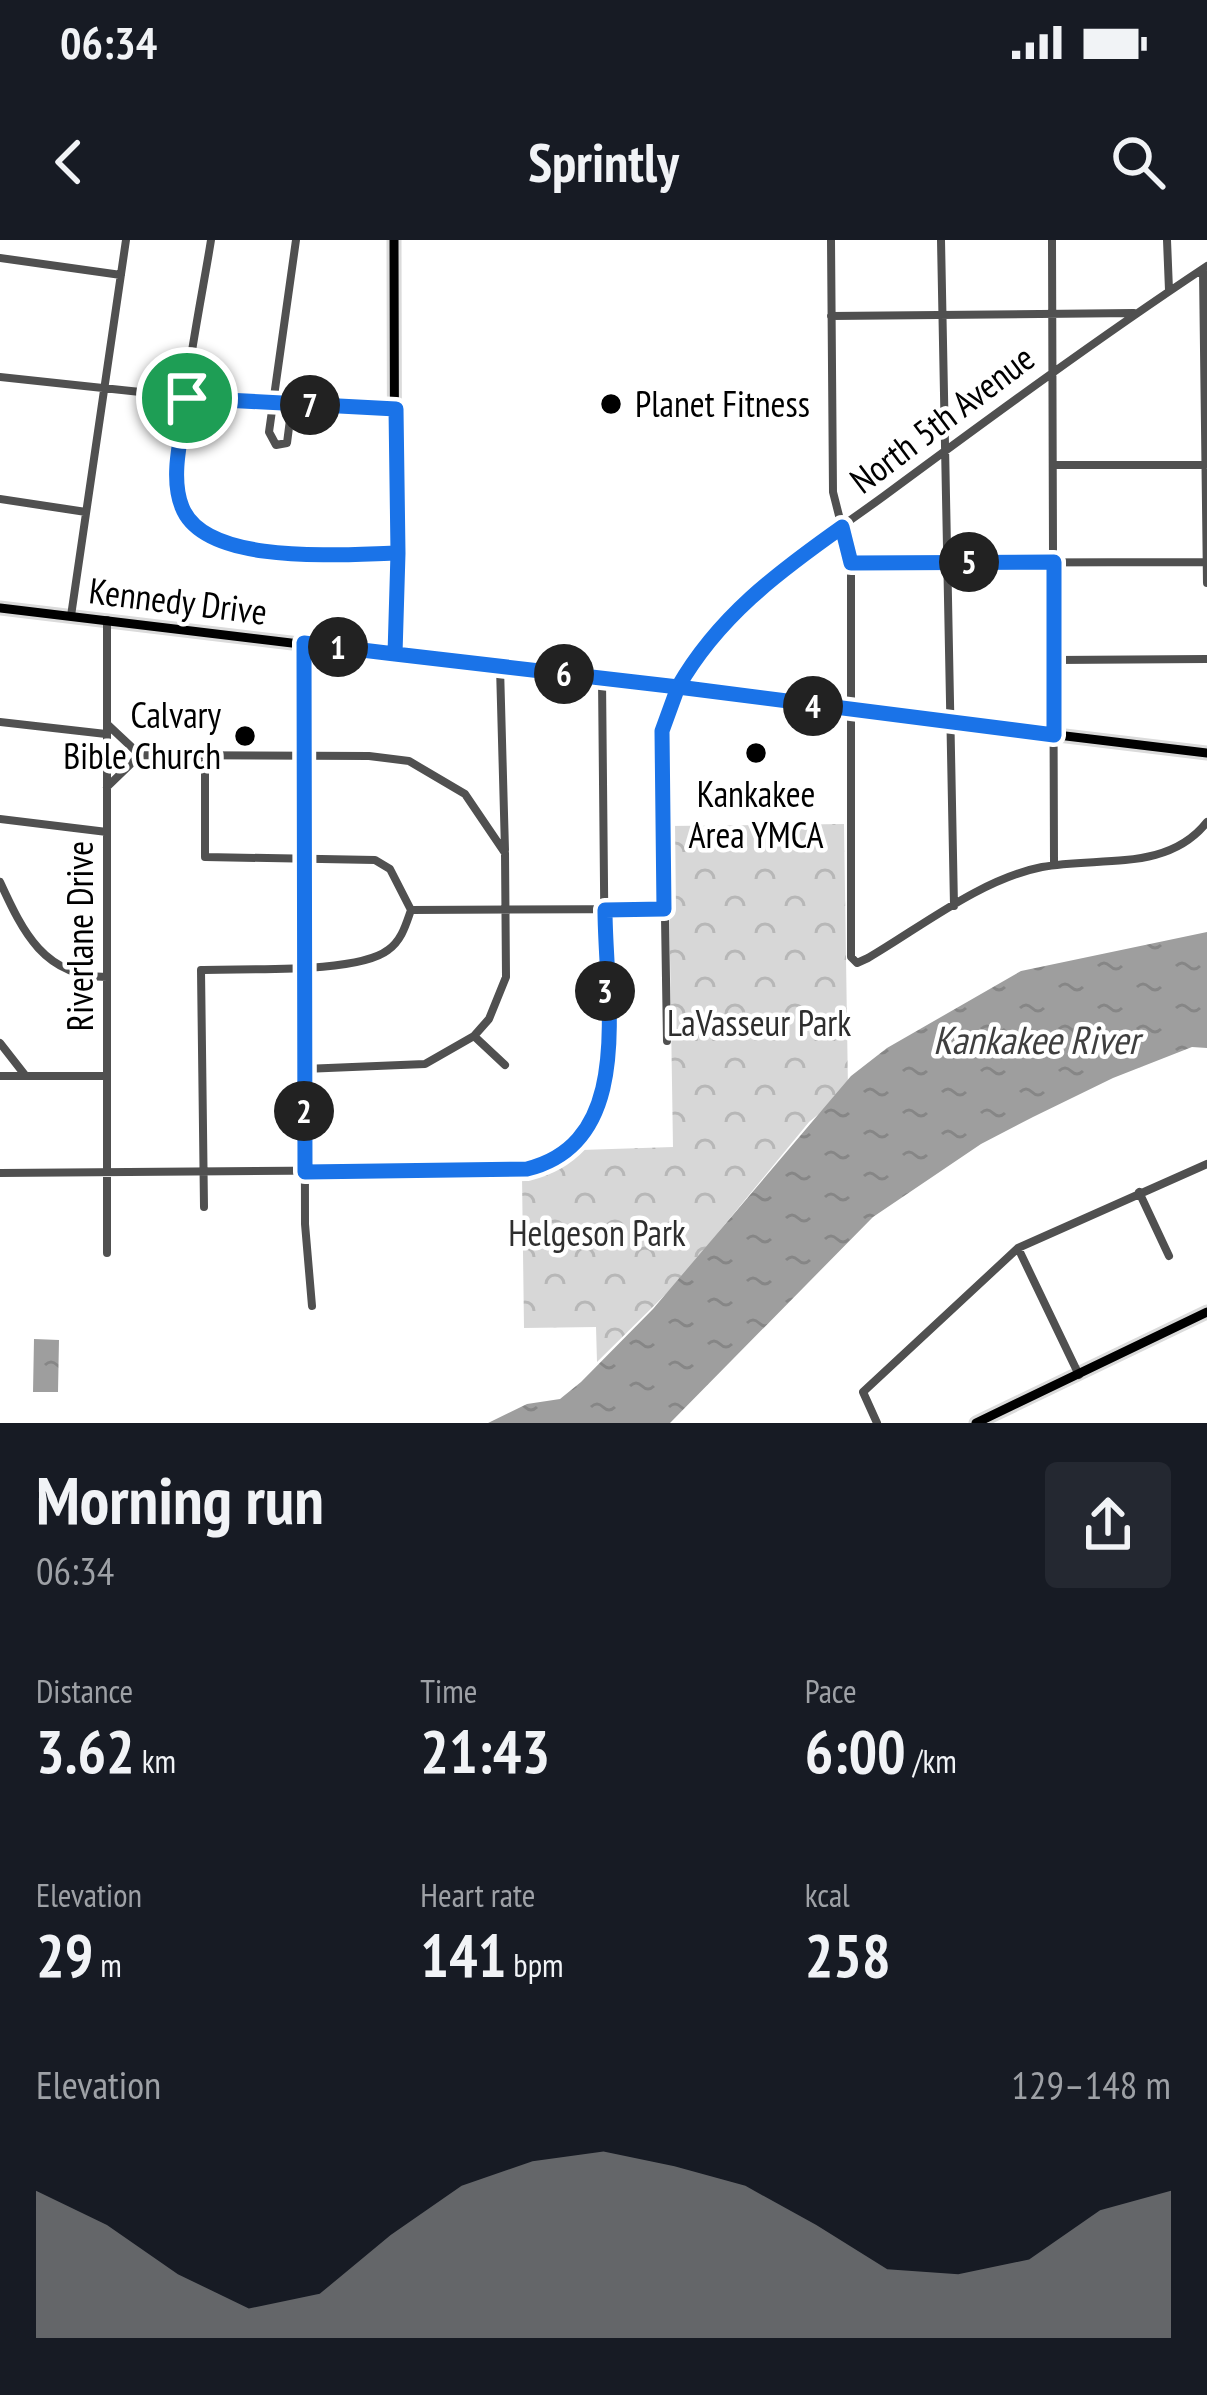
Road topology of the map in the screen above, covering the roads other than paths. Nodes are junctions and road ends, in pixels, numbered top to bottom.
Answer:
1 (126, 240) edge
2 (211, 240) edge
3 (296, 240) edge
4 (394, 240) edge
5 (831, 240) edge
6 (941, 240) edge
7 (1052, 240) edge
8 (1167, 240) edge
9 (0, 258) edge
10 (1205, 268) edge
11 (121, 275) junction
12 (1168, 290) junction
13 (1052, 313) junction
14 (1135, 313) junction
15 (942, 314) junction
16 (831, 316) junction
17 (1054, 370) junction
18 (0, 377) edge
19 (105, 389) junction
20 (187, 398) junction
21 (275, 404) junction
22 (292, 404) junction
23 (396, 409) junction
24 (945, 451) junction
25 (1055, 465) junction
26 (1205, 465) edge
27 (0, 499) edge
28 (86, 512) junction
29 (842, 527) junction
30 (398, 553) junction
31 (951, 562) junction
32 (1054, 562) junction
33 (1207, 562) edge
34 (851, 563) junction
35 (1207, 583) edge
36 (0, 608) edge
37 (71, 616) junction
38 (107, 620) junction
39 (304, 643) junction
40 (395, 654) junction
41 (1207, 659) edge
42 (1055, 660) junction
43 (500, 666) junction
44 (602, 678) junction
45 (678, 687) junction
46 (850, 711) junction
47 (0, 722) edge
48 (952, 723) junction
49 (106, 729) junction
50 (1054, 735) junction
51 (1207, 752) edge
52 (140, 755) junction
53 (205, 755) junction
54 (302, 755) junction
55 (106, 787) junction
56 (0, 819) edge
57 (1207, 822) edge
58 (106, 832) junction
59 (505, 853) junction
60 (303, 860) junction
61 (1054, 865) junction
62 (0, 882) edge
63 (954, 906) junction
64 (664, 909) junction
65 (411, 910) junction
66 (507, 910) junction
67 (605, 910) junction
68 (303, 964) junction
69 (106, 977) junction
70 (474, 1036) junction
71 (667, 1041) dead end
72 (0, 1043) edge
73 (505, 1066) dead end
74 (304, 1069) junction
75 (0, 1076) edge
76 (27, 1076) junction
77 (106, 1076) junction
78 (1207, 1164) edge
79 (305, 1172) junction
80 (0, 1173) edge
81 (106, 1173) junction
82 (205, 1173) junction
83 (1139, 1192) junction
84 (204, 1207) dead end
85 (1018, 1248) junction
86 (106, 1253) dead end
87 (1169, 1256) dead end
88 (312, 1306) dead end
89 (1207, 1312) edge
90 (1079, 1375) junction
91 (877, 1423) edge
92 (976, 1423) edge

1 - 11 street
2 - 20 street
3 - 21 street
4 - 23 main road
5 - 16 street
6 - 15 street
7 - 13 street
8 - 12 street
9 - 11 street
10 - 12 street, North 5th Avenue
10 - 26 street
11 - 19 street
12 - 14 street, North 5th Avenue
13 - 14 street
13 - 15 street
13 - 17 street
14 - 17 street, North 5th Avenue
15 - 16 street
15 - 24 street
16 - 29 street
17 - 24 street, North 5th Avenue
17 - 25 street
18 - 19 street
19 - 20 street
19 - 28 street
20 - 21 street
20 - 30 street
21 - 22 street
21 - 22 street
22 - 23 street
23 - 30 main road
24 - 29 street, North 5th Avenue
24 - 31 street
25 - 26 street
25 - 32 street
26 - 33 street
27 - 28 street
28 - 37 street
29 - 34 street
29 - 45 street, North 5th Avenue
30 - 40 main road
31 - 32 street
31 - 34 street
31 - 48 street
32 - 33 street
32 - 42 street
33 - 35 street
34 - 46 street
36 - 37 main road, Kennedy Drive
37 - 38 main road, Kennedy Drive
38 - 39 main road, Kennedy Drive
38 - 49 street, Riverlane Drive
39 - 40 main road, Kennedy Drive
39 - 54 street
40 - 43 main road, Kennedy Drive
41 - 42 street
42 - 50 street
43 - 44 main road, Kennedy Drive
43 - 59 street
44 - 45 main road, Kennedy Drive
44 - 67 street
45 - 46 main road, Kennedy Drive
45 - 64 street, North 5th Avenue
46 - 48 main road, Kennedy Drive
46 - 63 street
47 - 49 street
48 - 50 main road, Kennedy Drive
48 - 63 street
49 - 52 street
49 - 55 street, Riverlane Drive
50 - 51 main road, Kennedy Drive
50 - 61 street
52 - 53 street
52 - 55 street
53 - 54 street
53 - 60 street
54 - 59 street
54 - 60 street
55 - 58 street, Riverlane Drive
56 - 58 street
57 - 61 street
58 - 69 street, Riverlane Drive
59 - 66 street
60 - 65 street
60 - 68 street
61 - 63 street
62 - 69 street
64 - 67 street
64 - 71 street, North 5th Avenue
65 - 66 street
65 - 68 street
66 - 67 street
66 - 70 street
67 - 79 street
68 - 74 street
68 - 82 street
69 - 77 street, Riverlane Drive
70 - 73 street
70 - 74 street
72 - 76 street
74 - 79 street
75 - 76 street
76 - 77 street
77 - 81 street, Riverlane Drive
78 - 83 street
79 - 82 street
79 - 88 street
80 - 81 street
81 - 82 street
81 - 86 street, Riverlane Drive
82 - 84 street
83 - 85 street
83 - 87 street
85 - 90 street
85 - 91 street
89 - 90 main road
90 - 92 main road

